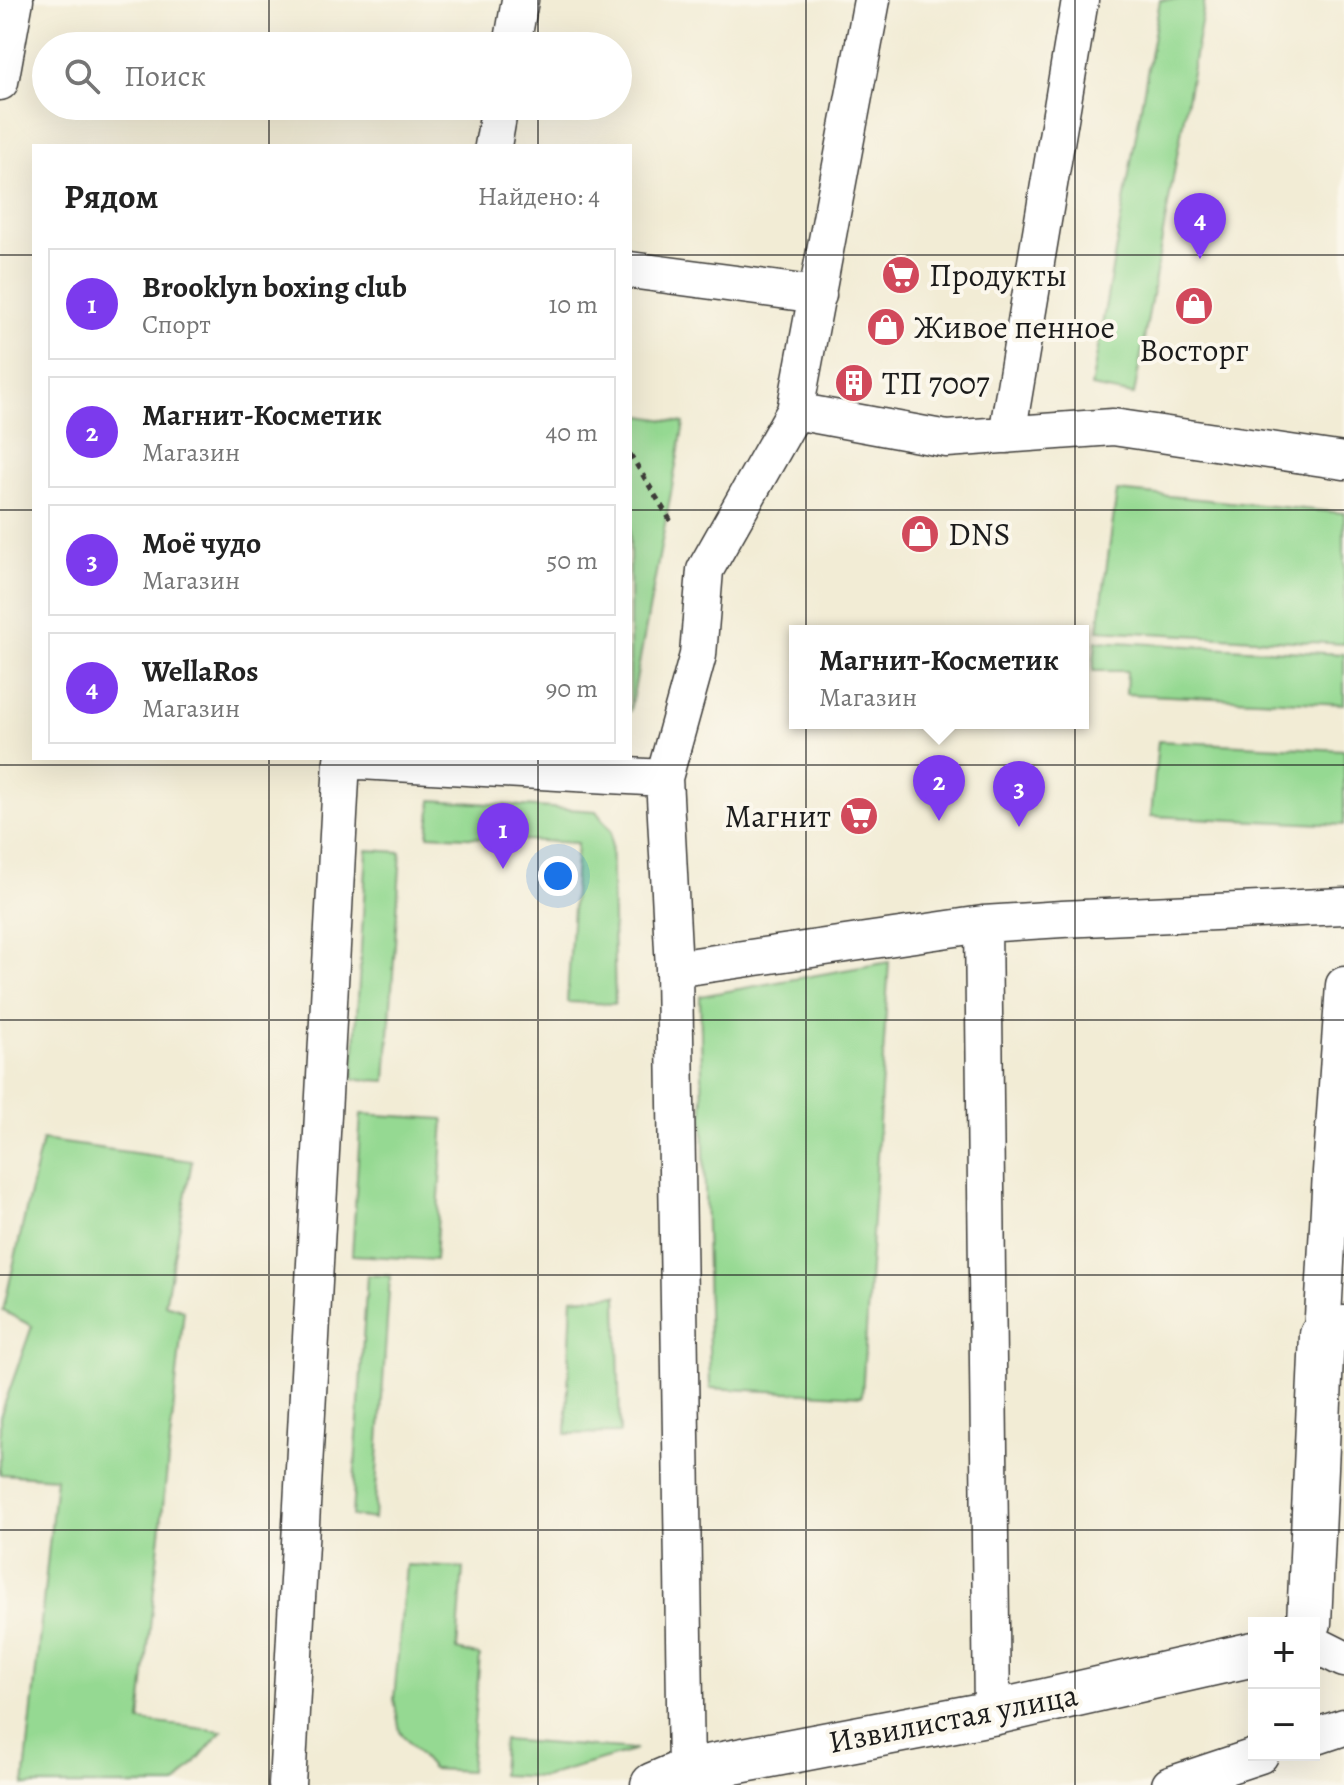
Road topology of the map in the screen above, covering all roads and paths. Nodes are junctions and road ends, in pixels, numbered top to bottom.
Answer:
1 (15, 0) edge
2 (520, 0) edge
3 (872, 0) edge
4 (1080, 0) edge
5 (514, 32) edge
6 (4, 37) edge
7 (0, 82) edge
8 (498, 120) edge
9 (493, 144) edge
10 (632, 270) edge
11 (818, 295) junction
12 (795, 411) junction
13 (1007, 435) junction
14 (632, 457) edge
15 (1344, 461) edge
16 (705, 570) junction
17 (664, 778) junction
18 (1344, 906) edge
19 (983, 924) junction
20 (674, 969) junction
21 (1344, 985) edge
22 (1333, 1331) edge
23 (1309, 1617) edge
24 (1320, 1647) edge
25 (1248, 1655) edge
26 (1344, 1659) edge
27 (992, 1713) junction
28 (1344, 1727) edge
29 (1320, 1735) edge
30 (1248, 1759) edge
31 (669, 1778) edge
32 (287, 1785) edge
33 (1170, 1785) edge

1 - 6 lane
2 - 5 lane
3 - 11 lane
4 - 13 lane
6 - 7 lane
8 - 9 lane
10 - 11 lane
11 - 12 lane
12 - 13 lane
12 - 16 lane
13 - 15 lane
14 - 16 path
16 - 17 lane
17 - 20 lane
17 - 32 lane
18 - 19 lane
19 - 20 lane
19 - 27 lane
20 - 31 lane
21 - 22 lane
22 - 23 street
24 - 26 lane
25 - 27 street, Извилистая улица
27 - 31 street, Извилистая улица
28 - 29 lane
30 - 33 lane

